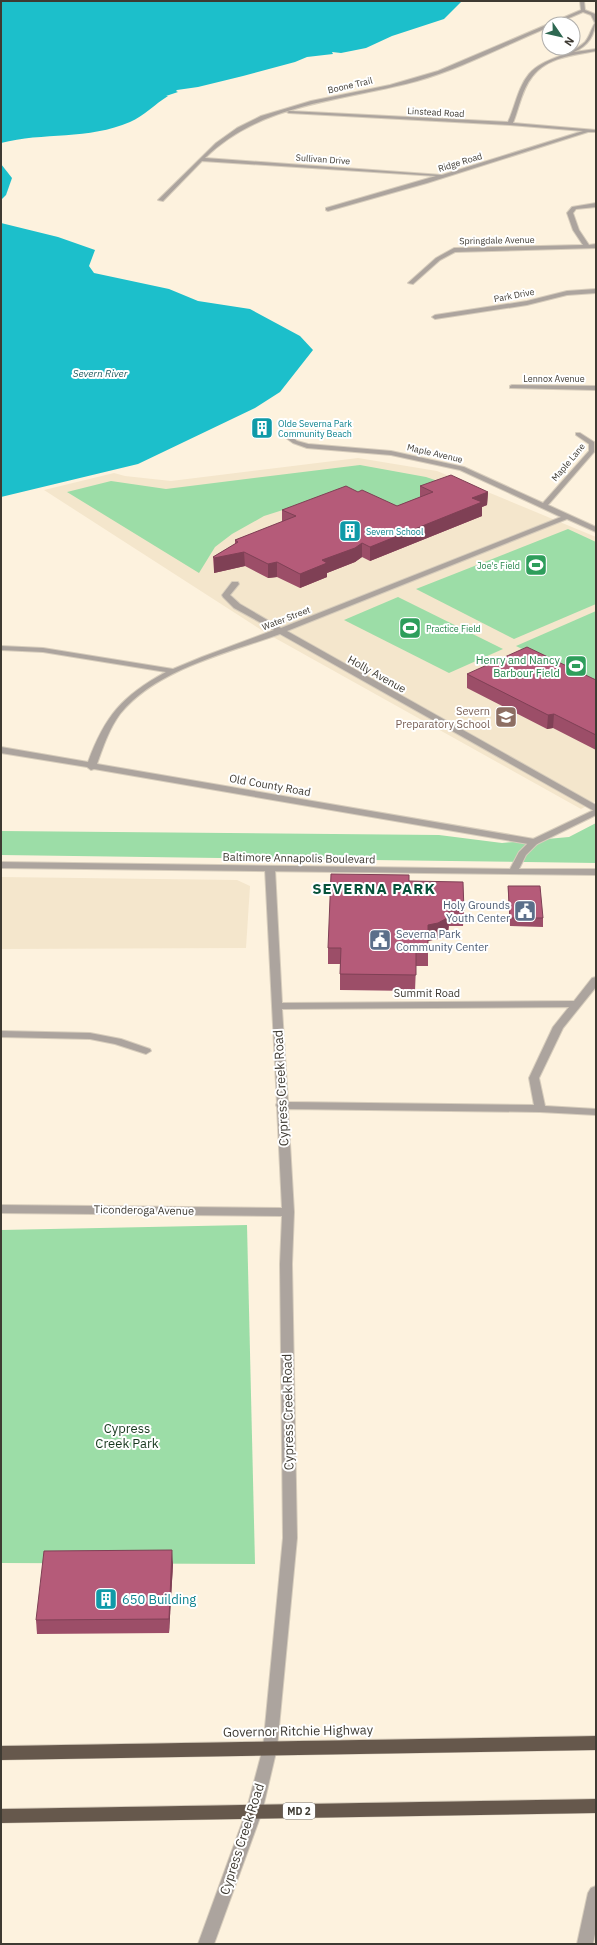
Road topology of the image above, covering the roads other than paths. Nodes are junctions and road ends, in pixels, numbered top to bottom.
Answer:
1 (582, 1) edge
2 (582, 11) junction
3 (570, 16) edge
4 (596, 23) edge
5 (541, 28) edge
6 (587, 41) junction
7 (596, 43) edge
8 (581, 46) edge
9 (596, 50) edge
10 (581, 52) edge
11 (566, 56) edge
12 (278, 112) junction
13 (510, 124) junction
14 (595, 130) edge
15 (201, 159) junction
16 (444, 175) junction
17 (161, 200) dead end
18 (596, 205) edge
19 (328, 209) dead end
20 (587, 246) junction
21 (596, 246) edge
22 (411, 283) dead end
23 (596, 291) edge
24 (435, 317) dead end
25 (512, 387) dead end
26 (596, 388) edge
27 (284, 434) dead end
28 (578, 434) dead end
29 (545, 505) junction
30 (567, 517) junction
31 (596, 530) edge
32 (235, 584) dead end
33 (280, 632) junction
34 (1, 648) edge
35 (173, 671) junction
36 (1, 750) edge
37 (91, 767) junction
38 (596, 809) edge
39 (596, 812) edge
40 (534, 842) junction
41 (1, 865) edge
42 (270, 869) junction
43 (513, 872) junction
44 (596, 872) edge
45 (596, 980) edge
46 (576, 1004) junction
47 (278, 1006) junction
48 (1, 1034) edge
49 (146, 1051) dead end
50 (281, 1105) junction
51 (540, 1109) junction
52 (596, 1112) edge
53 (1, 1209) edge
54 (288, 1212) junction
55 (596, 1743) edge
56 (270, 1748) junction
57 (1, 1754) edge
58 (596, 1806) edge
59 (254, 1812) junction
60 (1, 1816) edge
61 (596, 1893) edge
62 (206, 1944) edge
63 (585, 1944) edge

1 - 2 street
2 - 3 street, Boone Trail
2 - 4 street
4 - 6 street
5 - 12 street, Boone Trail
6 - 7 street
6 - 8 street
9 - 10 street
11 - 13 street
12 - 13 street, Linstead Road
12 - 15 street, Boone Trail
13 - 14 street, Linstead Road
14 - 16 street, Ridge Road
15 - 16 street, Sullivan Drive
15 - 17 street, Boone Trail
16 - 19 street, Ridge Road
18 - 20 street
20 - 21 street, Springdale Avenue
20 - 22 street, Springdale Avenue
23 - 24 street, Park Drive
25 - 26 street, Lennox Avenue
27 - 29 street, Maple Avenue
28 - 29 street, Maple Lane
29 - 30 street, Maple Avenue
30 - 31 street, Maple Avenue
30 - 33 street, Water Street
32 - 33 street, Holly Avenue
33 - 35 street, Water Street
33 - 38 street, Holly Avenue
34 - 35 street, Water Street
35 - 37 street
36 - 37 street, Old County Road
37 - 40 street, Old County Road
39 - 40 street
40 - 43 street
41 - 42 street, Baltimore Annapolis Boulevard
42 - 43 street, Baltimore Annapolis Boulevard
42 - 47 street, Cypress Creek Road
43 - 44 street, Baltimore Annapolis Boulevard
45 - 46 street
46 - 47 street, Summit Road
46 - 51 street
47 - 50 street, Cypress Creek Road
48 - 49 street
50 - 51 street
50 - 54 street, Cypress Creek Road
51 - 52 street
53 - 54 street, Ticonderoga Avenue
54 - 56 street, Cypress Creek Road
55 - 56 highway, Governor Ritchie Highway
56 - 57 highway, Governor Ritchie Highway
56 - 59 street, Cypress Creek Road
58 - 59 highway, MD 2
59 - 60 highway, MD 2
59 - 62 street, Cypress Creek Road
61 - 63 street

